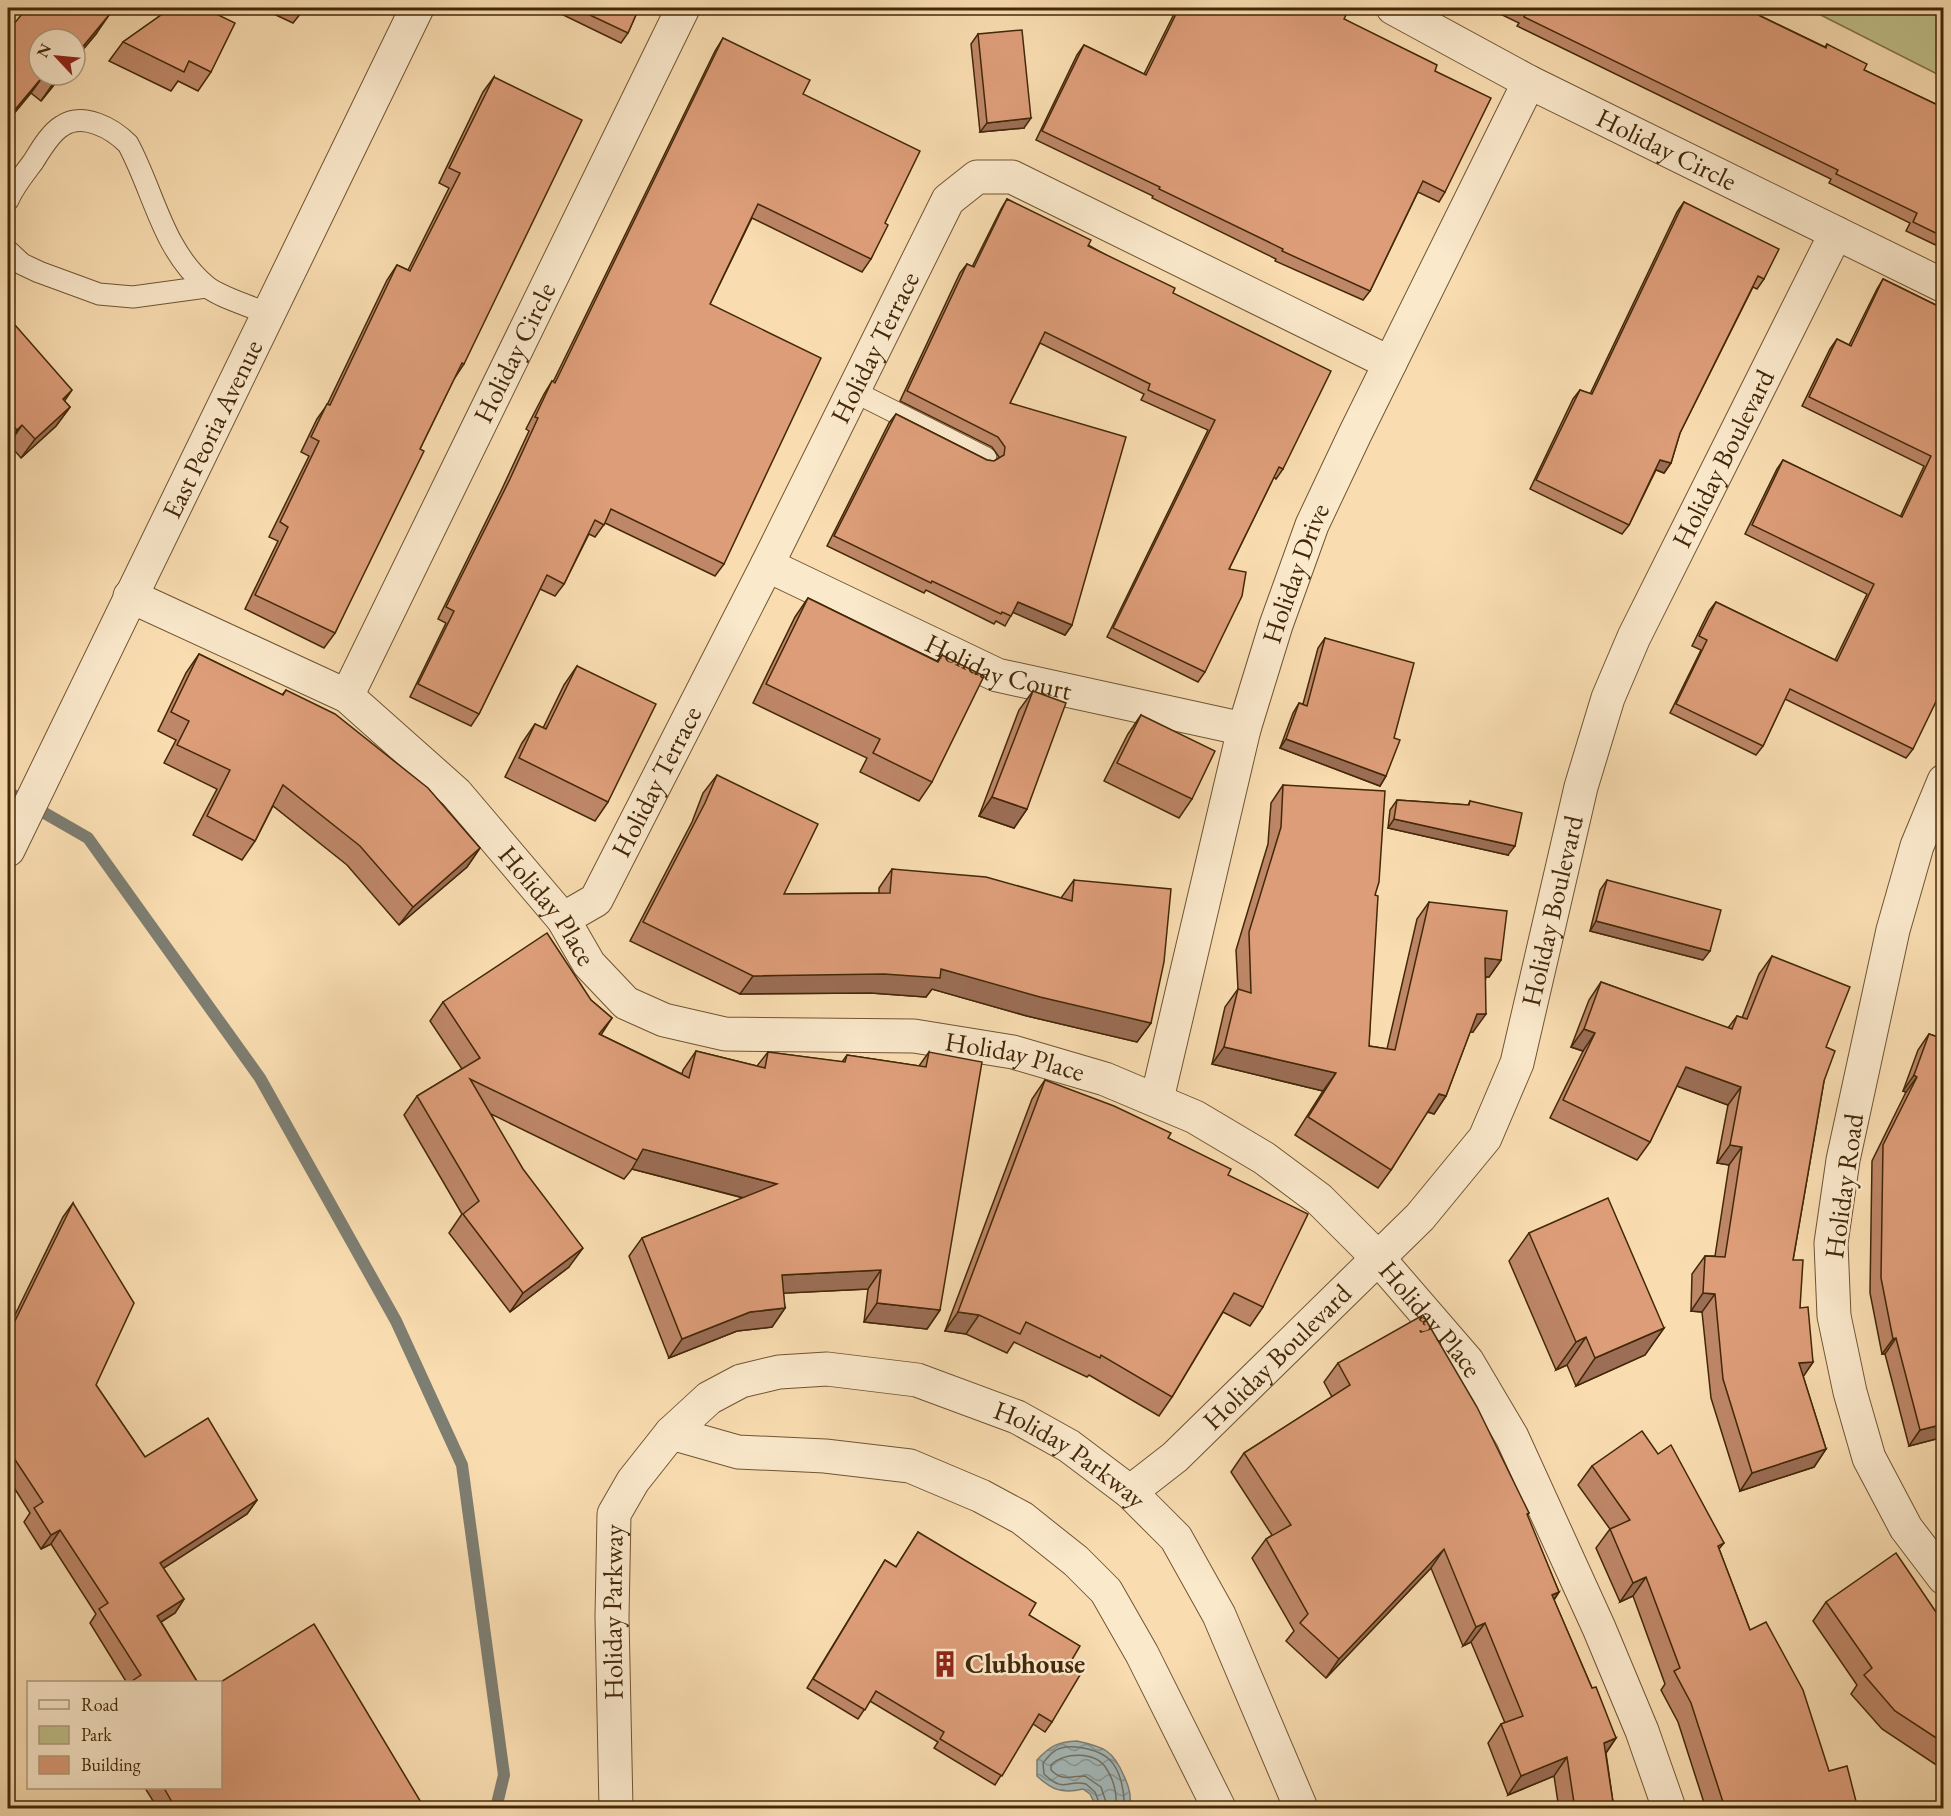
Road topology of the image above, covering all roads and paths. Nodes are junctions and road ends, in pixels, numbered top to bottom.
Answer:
1 (417, 8) edge
2 (683, 8) edge
3 (1393, 8) edge
4 (1529, 82) junction
5 (8, 200) edge
6 (1836, 233) junction
7 (8, 251) edge
8 (1944, 286) edge
9 (206, 287) junction
10 (268, 314) junction
11 (1390, 363) junction
12 (853, 391) junction
13 (986, 458) edge
14 (767, 565) junction
15 (130, 596) junction
16 (347, 696) junction
17 (1244, 729) junction
18 (1944, 781) edge
19 (8, 850) edge
20 (563, 919) junction
21 (1156, 1099) junction
22 (1378, 1258) junction
23 (671, 1433) junction
24 (1130, 1492) junction
25 (1944, 1578) edge
26 (616, 1809) edge
27 (1219, 1809) edge
28 (1301, 1809) edge
29 (1669, 1809) edge

1 - 10 street, East Peoria Avenue
2 - 16 street, Holiday Circle
3 - 4 street, Holiday Circle
4 - 6 street, Holiday Circle
4 - 11 street, Holiday Drive
5 - 9 lane
6 - 8 street, Holiday Circle
6 - 22 street, Holiday Boulevard
7 - 9 lane
9 - 10 lane
10 - 15 street, East Peoria Avenue
11 - 12 street, Holiday Terrace
11 - 17 street, Holiday Drive
12 - 13 lane
12 - 14 street, Holiday Terrace
14 - 17 street, Holiday Court
14 - 20 street, Holiday Terrace
15 - 16 street, Holiday Place
15 - 19 street, East Peoria Avenue
16 - 20 street, Holiday Place
17 - 21 street, Holiday Drive
18 - 25 street, Holiday Road
20 - 21 street, Holiday Place
21 - 22 street, Holiday Place
22 - 24 street, Holiday Boulevard
22 - 29 street, Holiday Place
23 - 24 street, Holiday Parkway
23 - 26 street, Holiday Parkway
23 - 27 street
24 - 28 street, Holiday Parkway

